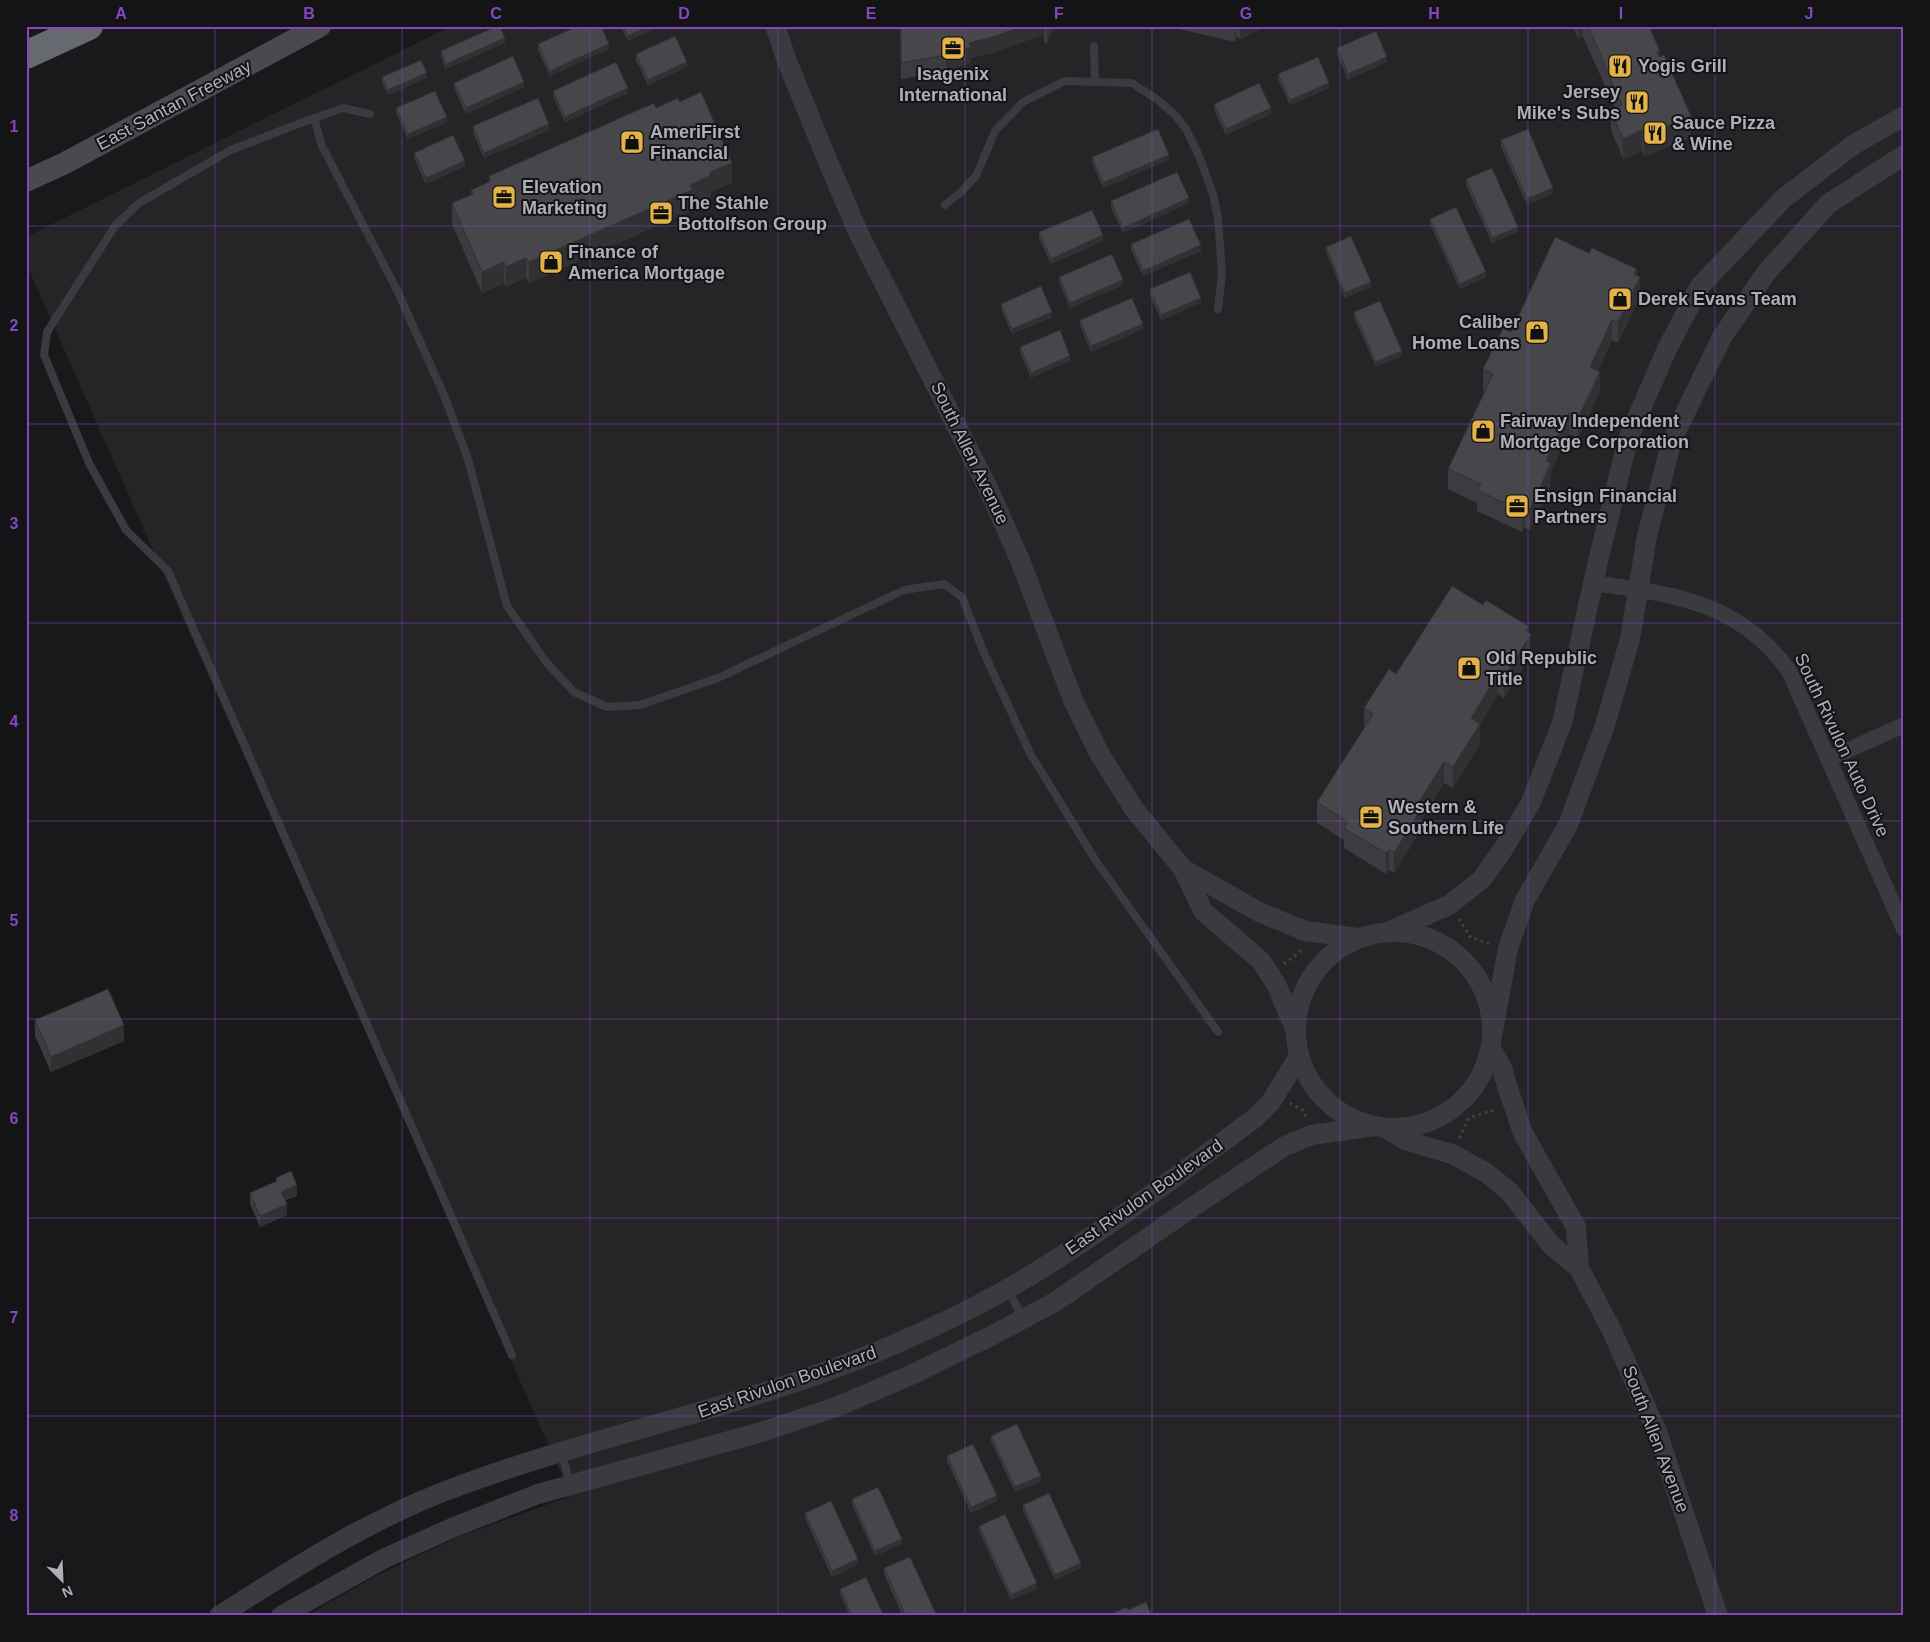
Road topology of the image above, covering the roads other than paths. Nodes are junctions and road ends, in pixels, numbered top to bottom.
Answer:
1 (89, 26) edge
2 (320, 26) edge
3 (776, 26) edge
4 (1094, 46) dead end
5 (26, 55) edge
6 (1095, 82) junction
7 (370, 114) dead end
8 (1904, 116) edge
9 (314, 118) junction
10 (1904, 155) edge
11 (26, 181) edge
12 (944, 205) dead end
13 (1218, 309) dead end
14 (1593, 583) junction
15 (1638, 589) junction
16 (1904, 724) edge
17 (1828, 758) junction
18 (1183, 869) junction
19 (1904, 929) edge
20 (1390, 931) junction
21 (1358, 938) junction
22 (1295, 1029) junction
23 (1218, 1032) dead end
24 (1492, 1039) junction
25 (1299, 1056) junction
26 (1379, 1127) junction
27 (1579, 1268) junction
28 (1007, 1289) junction
29 (1023, 1319) junction
30 (512, 1355) dead end
31 (561, 1452) junction
32 (570, 1484) junction
33 (219, 1616) edge
34 (281, 1616) edge
35 (1718, 1616) edge

1 - 5 highway
2 - 11 main road, East Santan Freeway
3 - 18 street, South Allen Avenue
4 - 6 lane
6 - 12 lane
6 - 13 lane
7 - 9 lane
8 - 14 street
9 - 23 lane
9 - 30 lane
10 - 15 street
14 - 15 street, South Rivulon Auto Drive
14 - 20 street
15 - 17 street, South Rivulon Auto Drive
15 - 24 street
16 - 17 street
17 - 19 street, South Rivulon Auto Drive
18 - 21 street, South Allen Avenue
18 - 22 street, South Allen Avenue
20 - 21 street
20 - 24 street
21 - 22 street
22 - 25 street
24 - 26 street, East Rivulon Boulevard
24 - 27 street, South Allen Avenue
25 - 26 street
25 - 28 street, East Rivulon Boulevard
26 - 27 street, South Allen Avenue
26 - 29 street, East Rivulon Boulevard
27 - 35 street, South Allen Avenue
28 - 29 lane
28 - 31 street, East Rivulon Boulevard
29 - 32 street, East Rivulon Boulevard
31 - 32 lane
31 - 33 street, East Rivulon Boulevard
32 - 34 street, East Rivulon Boulevard

